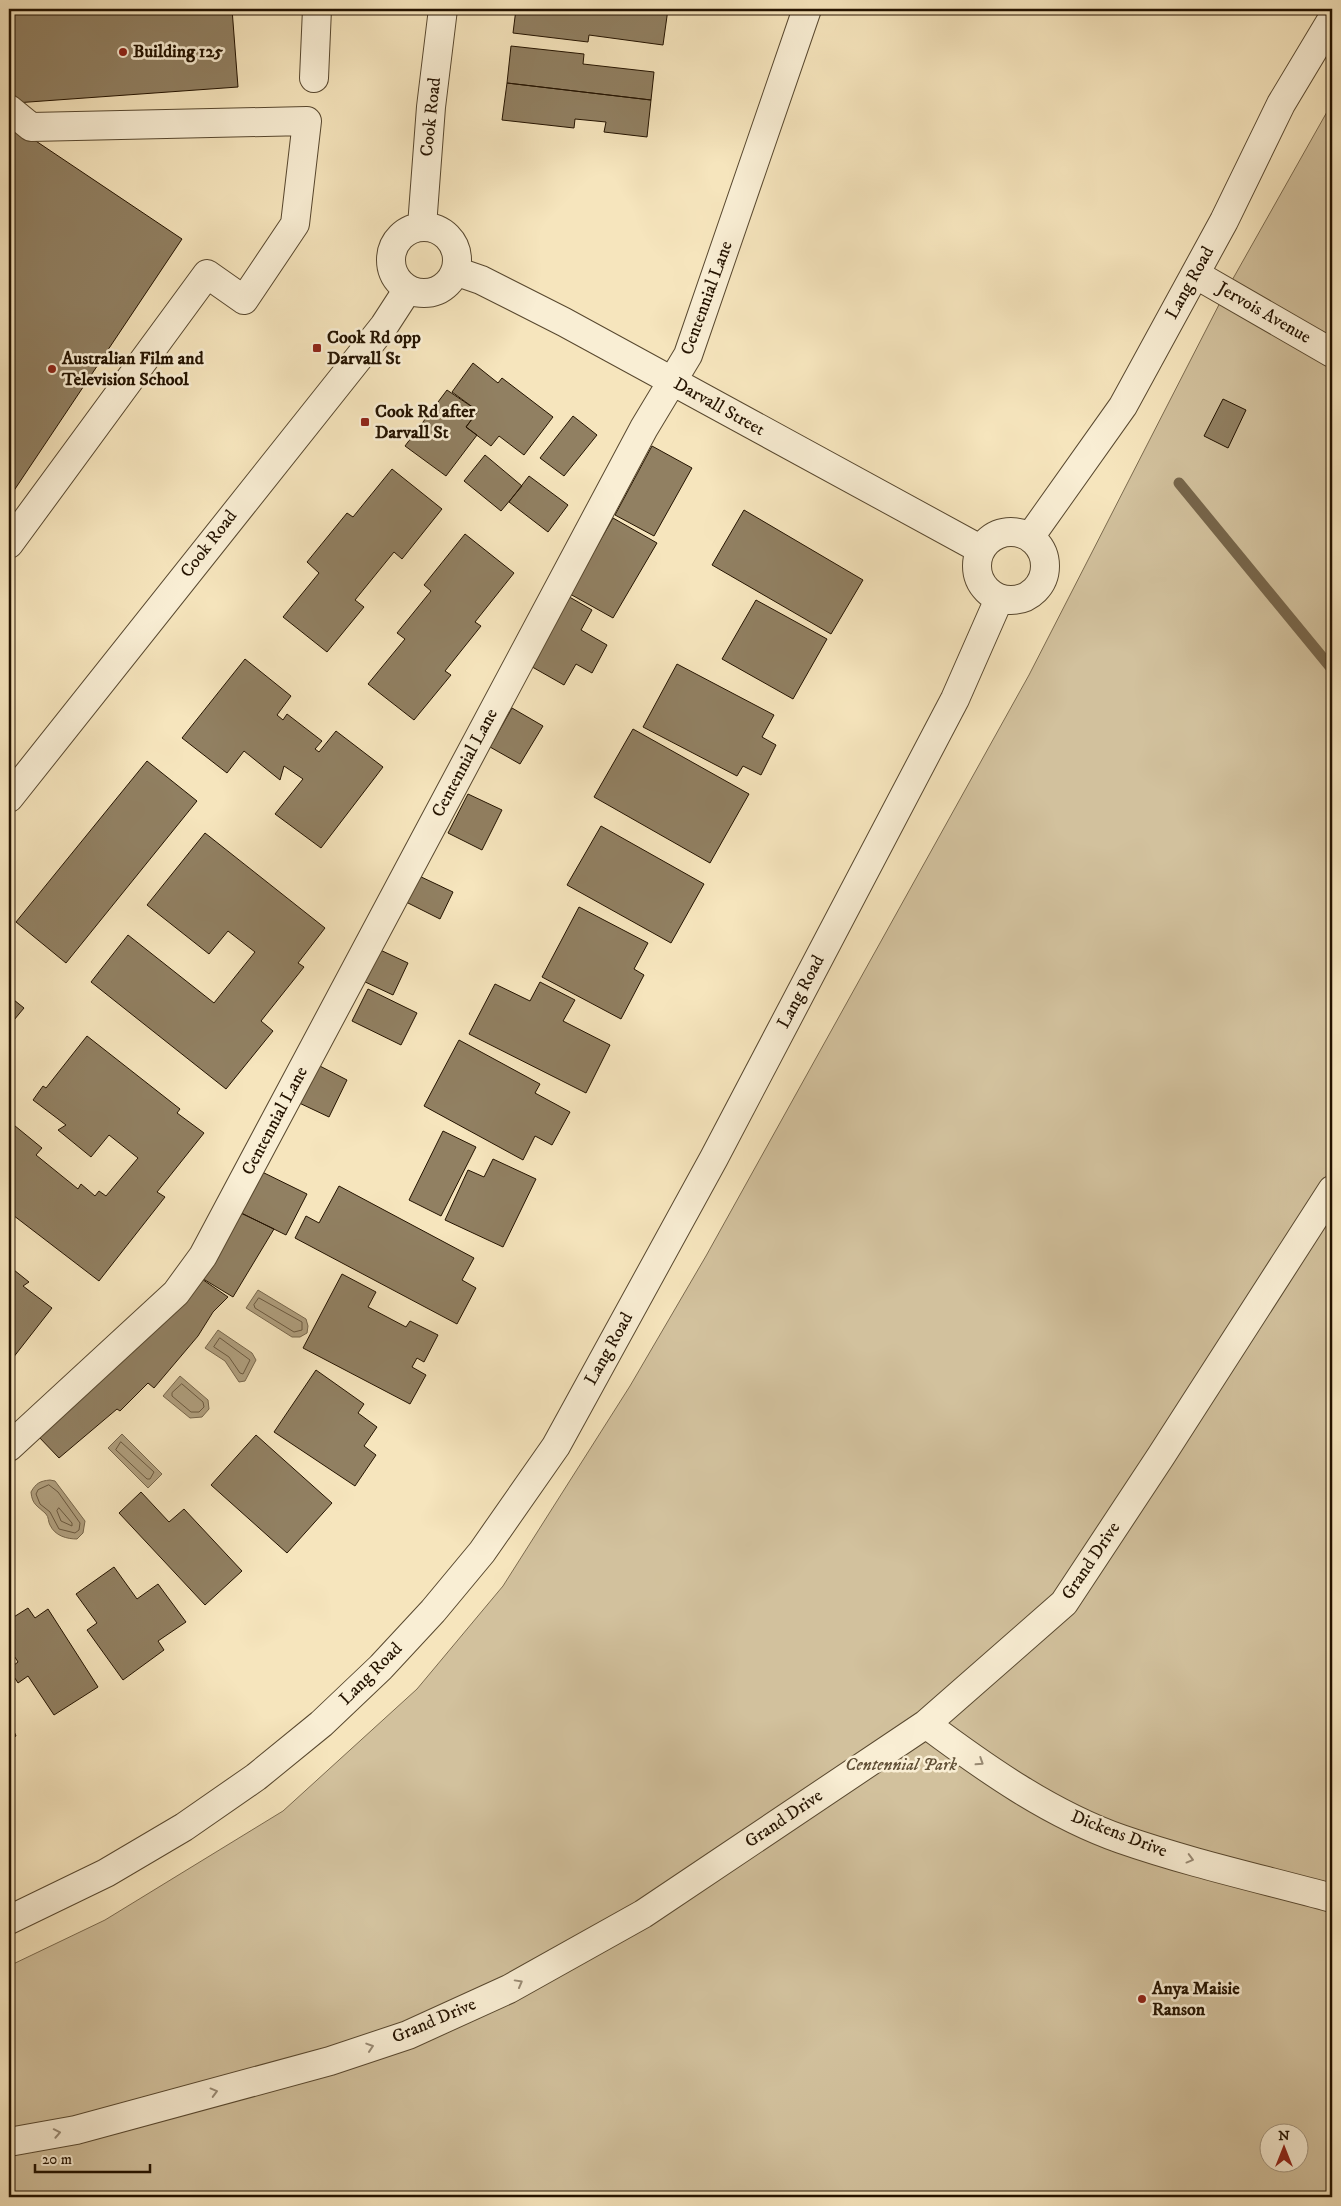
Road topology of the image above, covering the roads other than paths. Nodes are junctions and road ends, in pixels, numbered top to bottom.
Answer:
1 (317, 9) edge
2 (442, 9) edge
3 (807, 9) edge
4 (1332, 19) edge
5 (314, 78) dead end
6 (9, 109) edge
7 (422, 226) junction
8 (455, 271) junction
9 (1195, 274) junction
10 (408, 289) junction
11 (1332, 353) edge
12 (672, 381) junction
13 (1030, 538) junction
14 (9, 544) edge
15 (980, 549) junction
16 (999, 599) junction
17 (9, 798) edge
18 (1332, 1190) edge
19 (9, 1446) edge
20 (926, 1724) junction
21 (1332, 1898) edge
22 (9, 1920) edge
23 (9, 2142) edge

1 - 5 street
2 - 7 street, Cook Road
3 - 12 street, Centennial Lane
4 - 9 street, Lang Road
6 - 14 street
7 - 8 street
7 - 10 street
8 - 10 street
8 - 12 street, Darvall Street
9 - 11 street, Jervois Avenue
9 - 13 street, Lang Road
10 - 17 street, Cook Road
12 - 15 street, Darvall Street
12 - 19 street, Centennial Lane
13 - 15 street
13 - 16 street
15 - 16 street
16 - 22 street, Lang Road
18 - 20 street, Grand Drive
20 -> 21 street, Dickens Drive
23 -> 20 street, Grand Drive

